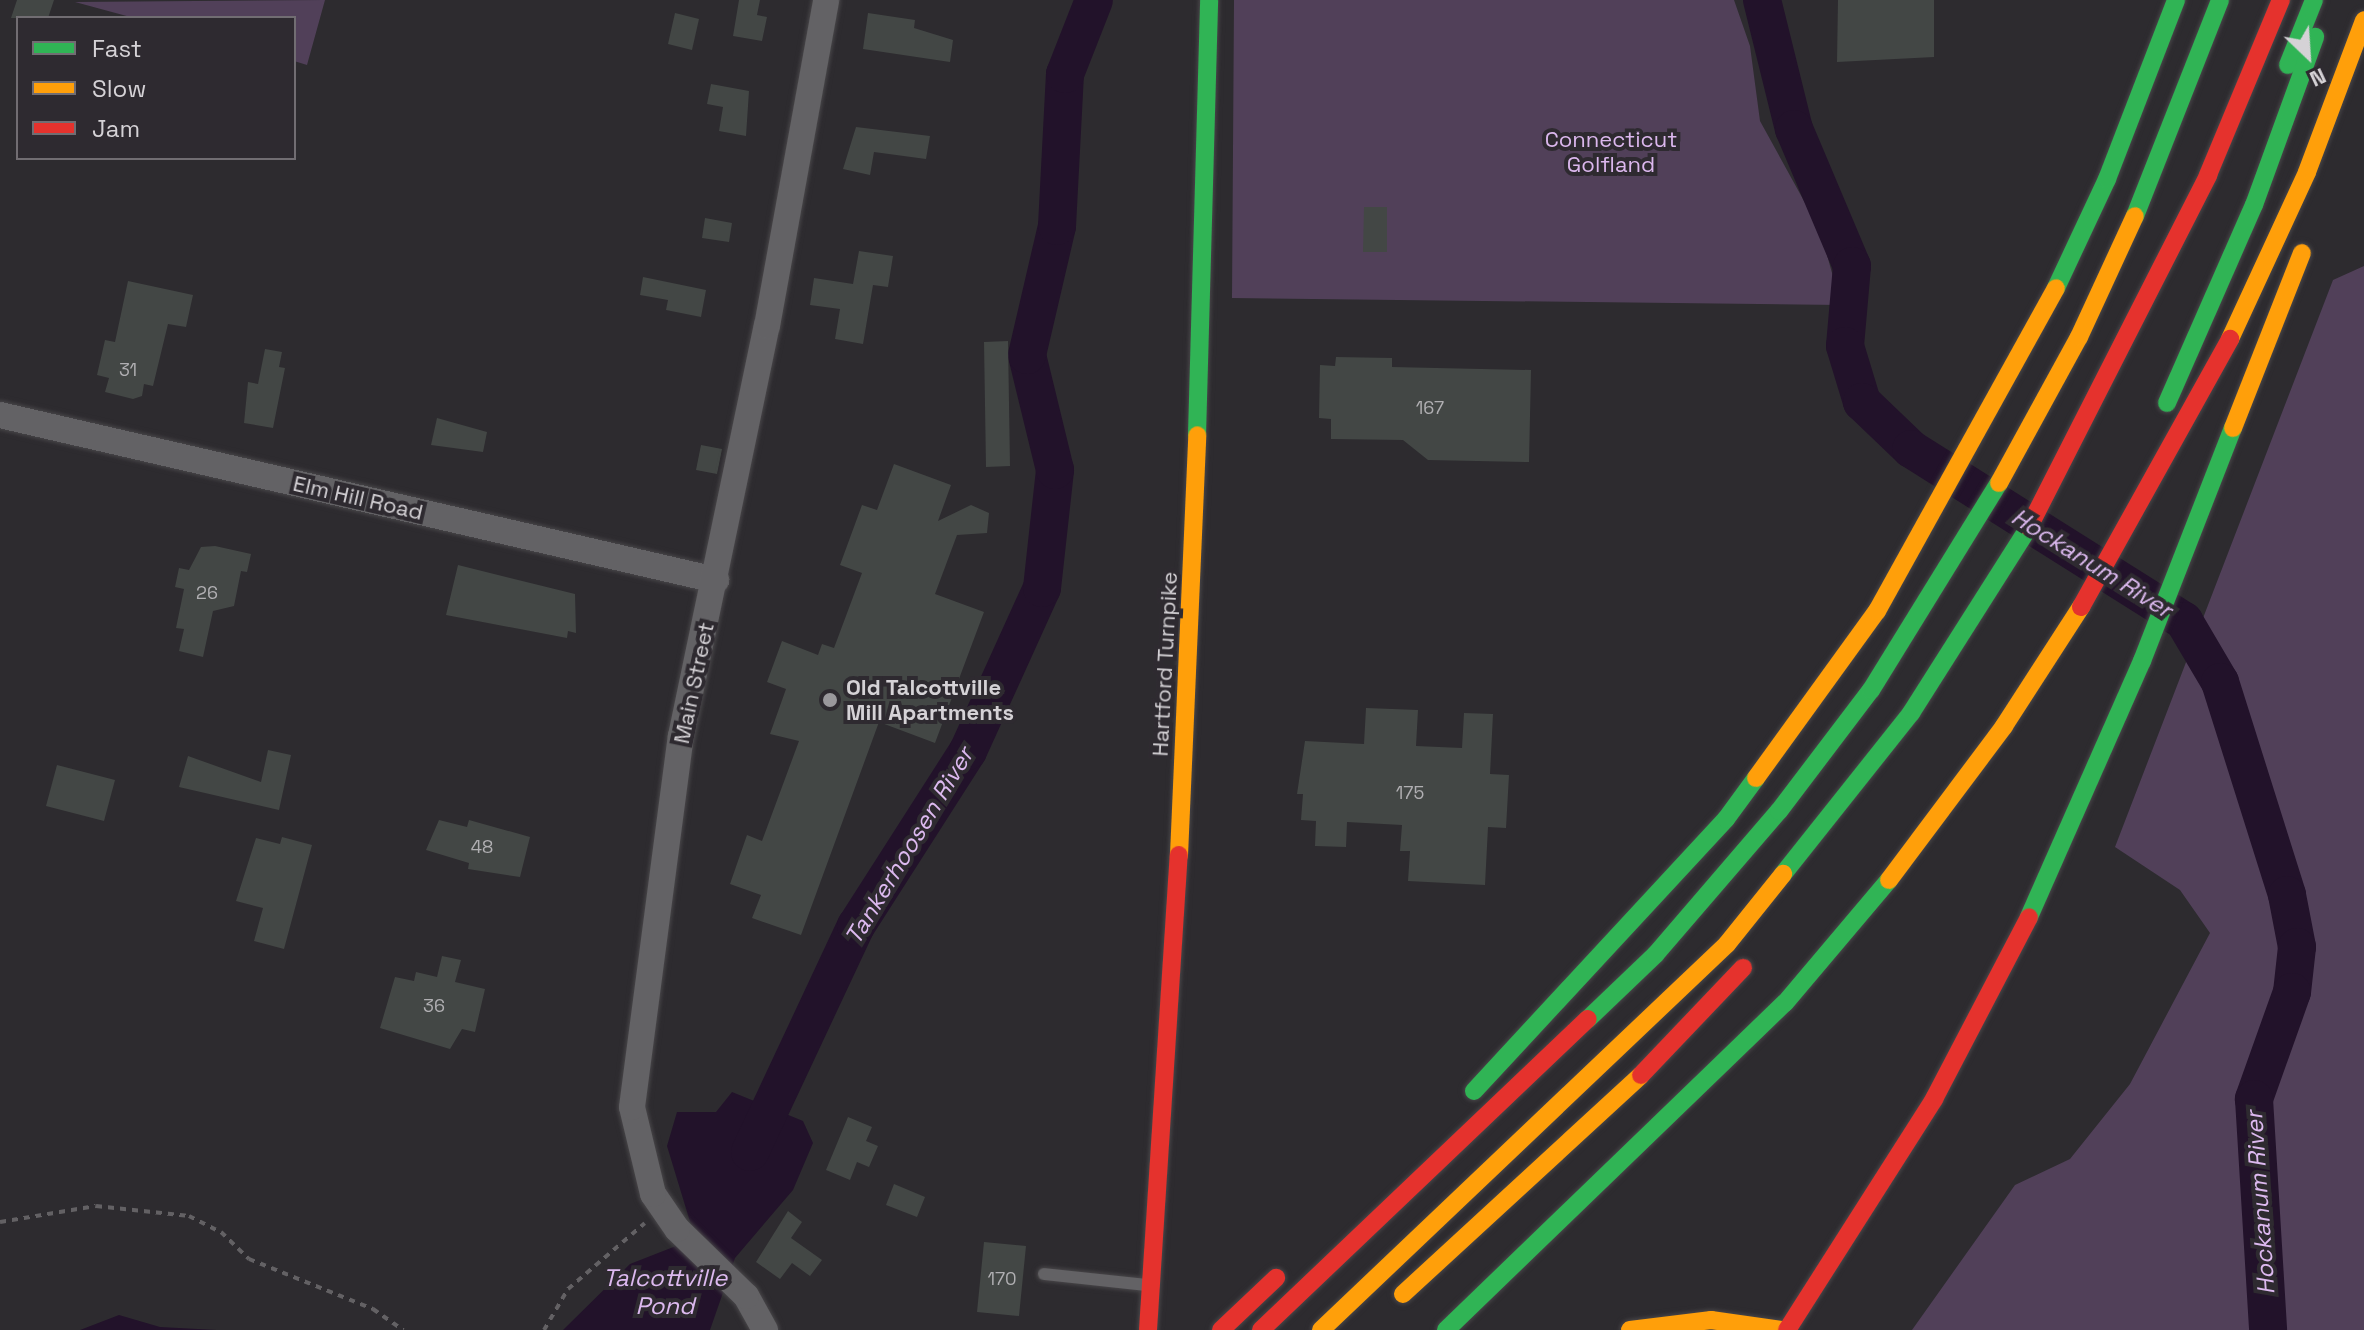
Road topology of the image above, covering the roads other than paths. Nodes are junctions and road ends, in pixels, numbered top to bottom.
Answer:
1 (826, 0) edge
2 (1209, 0) edge
3 (2176, 0) edge
4 (2220, 0) edge
5 (2281, 0) edge
6 (2314, 0) edge
7 (2329, 0) edge
8 (2364, 20) edge
9 (2357, 40) junction
10 (2250, 153) dead end
11 (2325, 180) dead end
12 (2307, 240) dead end
13 (0, 415) edge
14 (2159, 418) dead end
15 (2140, 457) dead end
16 (716, 580) junction
17 (2098, 583) junction
18 (1758, 952) dead end
19 (1460, 1104) dead end
20 (1290, 1265) dead end
21 (1044, 1274) dead end
22 (1150, 1285) junction
23 (1391, 1305) dead end
24 (765, 1330) edge
25 (1148, 1330) edge
26 (1221, 1330) edge
27 (1261, 1330) edge
28 (1321, 1330) edge
29 (1446, 1330) edge
30 (1630, 1330) edge
31 (1784, 1330) edge

1 - 16 street, Main Street
2 - 22 main road, Hartford Turnpike
3 - 19 main road
4 - 27 main road
5 - 28 main road
6 - 10 main road
7 - 14 main road
8 - 9 main road
9 - 11 main road
9 - 17 main road
12 - 31 main road
13 - 16 street, Elm Hill Road
15 - 17 main road
16 - 24 street, Main Street
17 - 29 main road
18 - 23 main road
20 - 26 main road
21 - 22 lane
22 - 25 main road, Hartford Turnpike
30 - 31 main road

